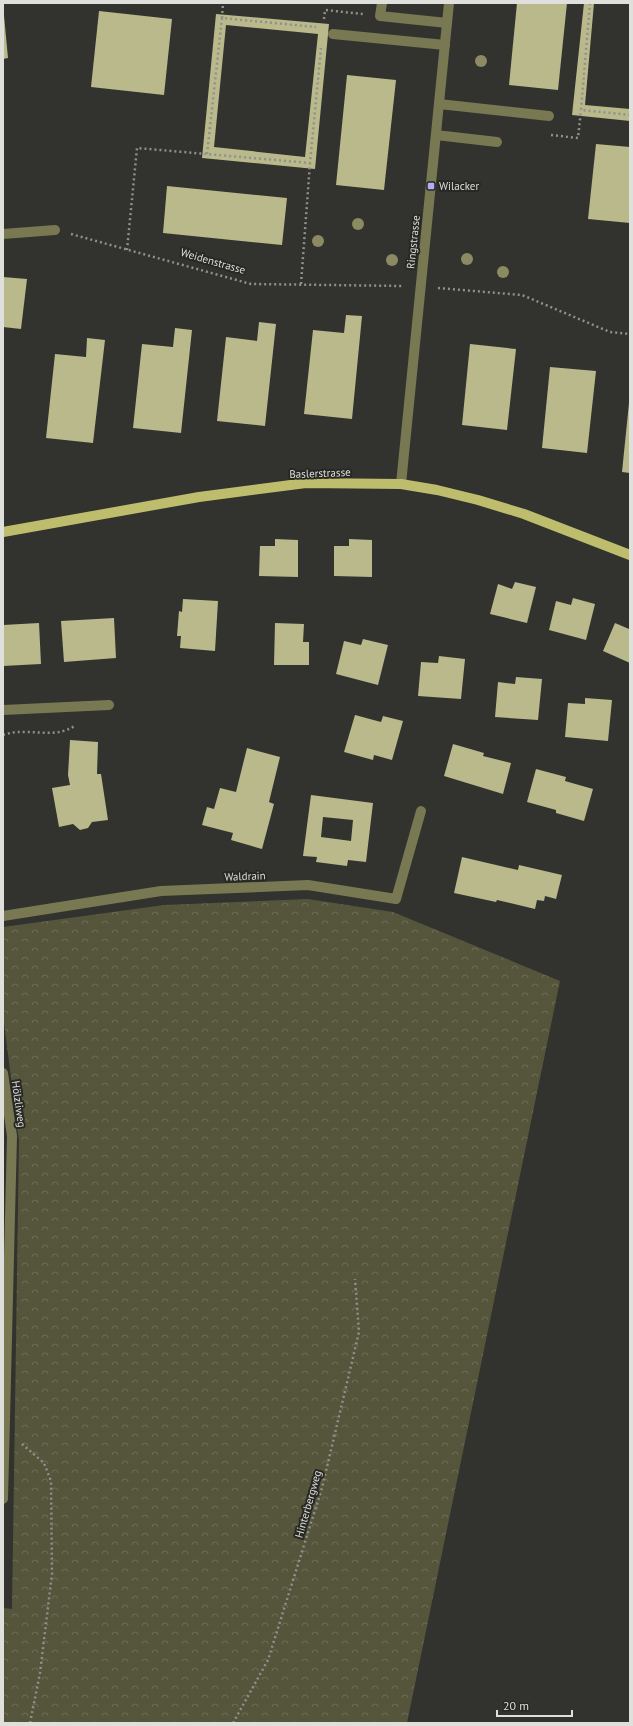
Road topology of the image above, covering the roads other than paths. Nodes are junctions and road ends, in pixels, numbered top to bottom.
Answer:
1 (382, 3) edge
2 (449, 3) edge
3 (447, 23) junction
4 (332, 34) dead end
5 (445, 45) junction
6 (439, 104) junction
7 (549, 116) dead end
8 (436, 135) junction
9 (497, 142) dead end
10 (55, 230) road end
11 (3, 234) edge
12 (401, 484) junction
13 (3, 532) edge
14 (630, 555) edge
15 (109, 705) dead end
16 (3, 710) edge
17 (421, 811) dead end
18 (3, 916) edge
19 (3, 1073) edge
20 (7, 1136) edge
21 (3, 1498) edge

1 - 3 street
2 - 3 street, Ringstrasse
3 - 5 street, Ringstrasse
4 - 5 street
5 - 6 street, Ringstrasse
6 - 7 street
6 - 8 street, Ringstrasse
8 - 9 street
8 - 12 street, Ringstrasse
10 - 11 street
12 - 13 main road, Baslerstrasse
12 - 14 main road, Baslerstrasse
15 - 16 street
17 - 18 street, Waldrain
19 - 20 street, Hölzliweg
20 - 21 street, Hölzliweg

